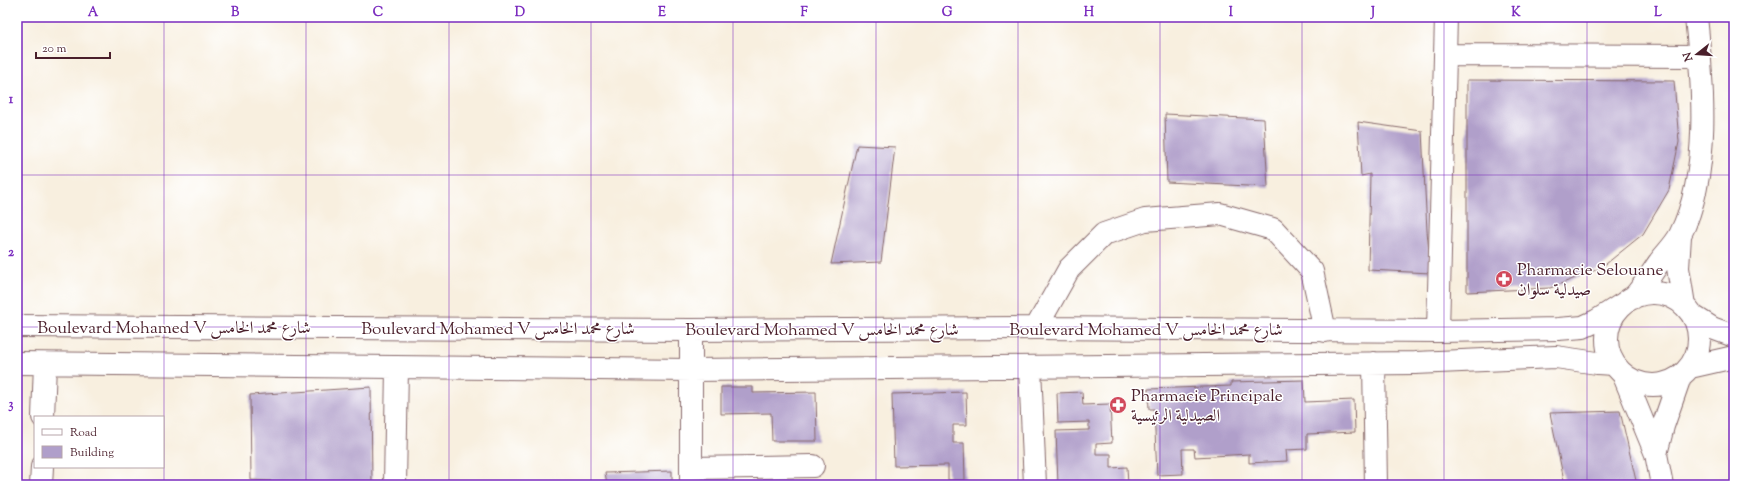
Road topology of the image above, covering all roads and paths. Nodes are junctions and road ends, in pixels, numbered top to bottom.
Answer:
1 (1446, 17) edge
2 (1696, 17) edge
3 (1446, 55) junction
4 (1700, 56) junction
5 (1680, 236) junction
6 (1627, 302) junction
7 (1688, 310) junction
8 (17, 326) edge
9 (1036, 328) junction
10 (691, 330) junction
11 (1325, 331) junction
12 (1438, 332) junction
13 (1734, 336) edge
14 (1734, 357) edge
15 (17, 363) edge
16 (1374, 363) junction
17 (44, 364) junction
18 (397, 367) junction
19 (1030, 367) junction
20 (691, 370) junction
21 (1619, 370) junction
22 (1685, 372) junction
23 (43, 416) edge
24 (1656, 454) junction
25 (814, 466) dead end
26 (42, 468) edge
27 (691, 476) edge
28 (42, 485) edge
29 (394, 485) edge
30 (1035, 485) edge
31 (1376, 485) edge
32 (1662, 485) edge

1 - 3 street
2 - 4 street
3 - 4 street
3 - 12 street
4 - 5 street
5 - 6 street
5 - 7 street
6 - 7 street
6 - 12 street, Boulevard Mohamed V شارع محمد الخامس
6 - 21 street
7 - 13 street
7 - 22 street
8 - 10 street, Boulevard Mohamed V شارع محمد الخامس
9 - 10 street, Boulevard Mohamed V شارع محمد الخامس
9 - 11 street, Boulevard Mohamed V شارع محمد الخامس
9 - 11 street
10 - 20 street
11 - 12 street, Boulevard Mohamed V شارع محمد الخامس
14 - 22 street
15 - 17 street, Boulevard Mohamed V شارع محمد الخامس
16 - 19 street, Boulevard Mohamed V شارع محمد الخامس
16 - 21 street, Boulevard Mohamed V شارع محمد الخامس
16 - 31 street
17 - 18 street, Boulevard Mohamed V شارع محمد الخامس
17 - 23 street
18 - 20 street, Boulevard Mohamed V شارع محمد الخامس
18 - 29 street
19 - 20 street, Boulevard Mohamed V شارع محمد الخامس
19 - 30 street
20 - 27 street
21 - 22 street
21 - 24 street
22 - 24 street
24 - 32 street
25 - 27 street
26 - 28 street

